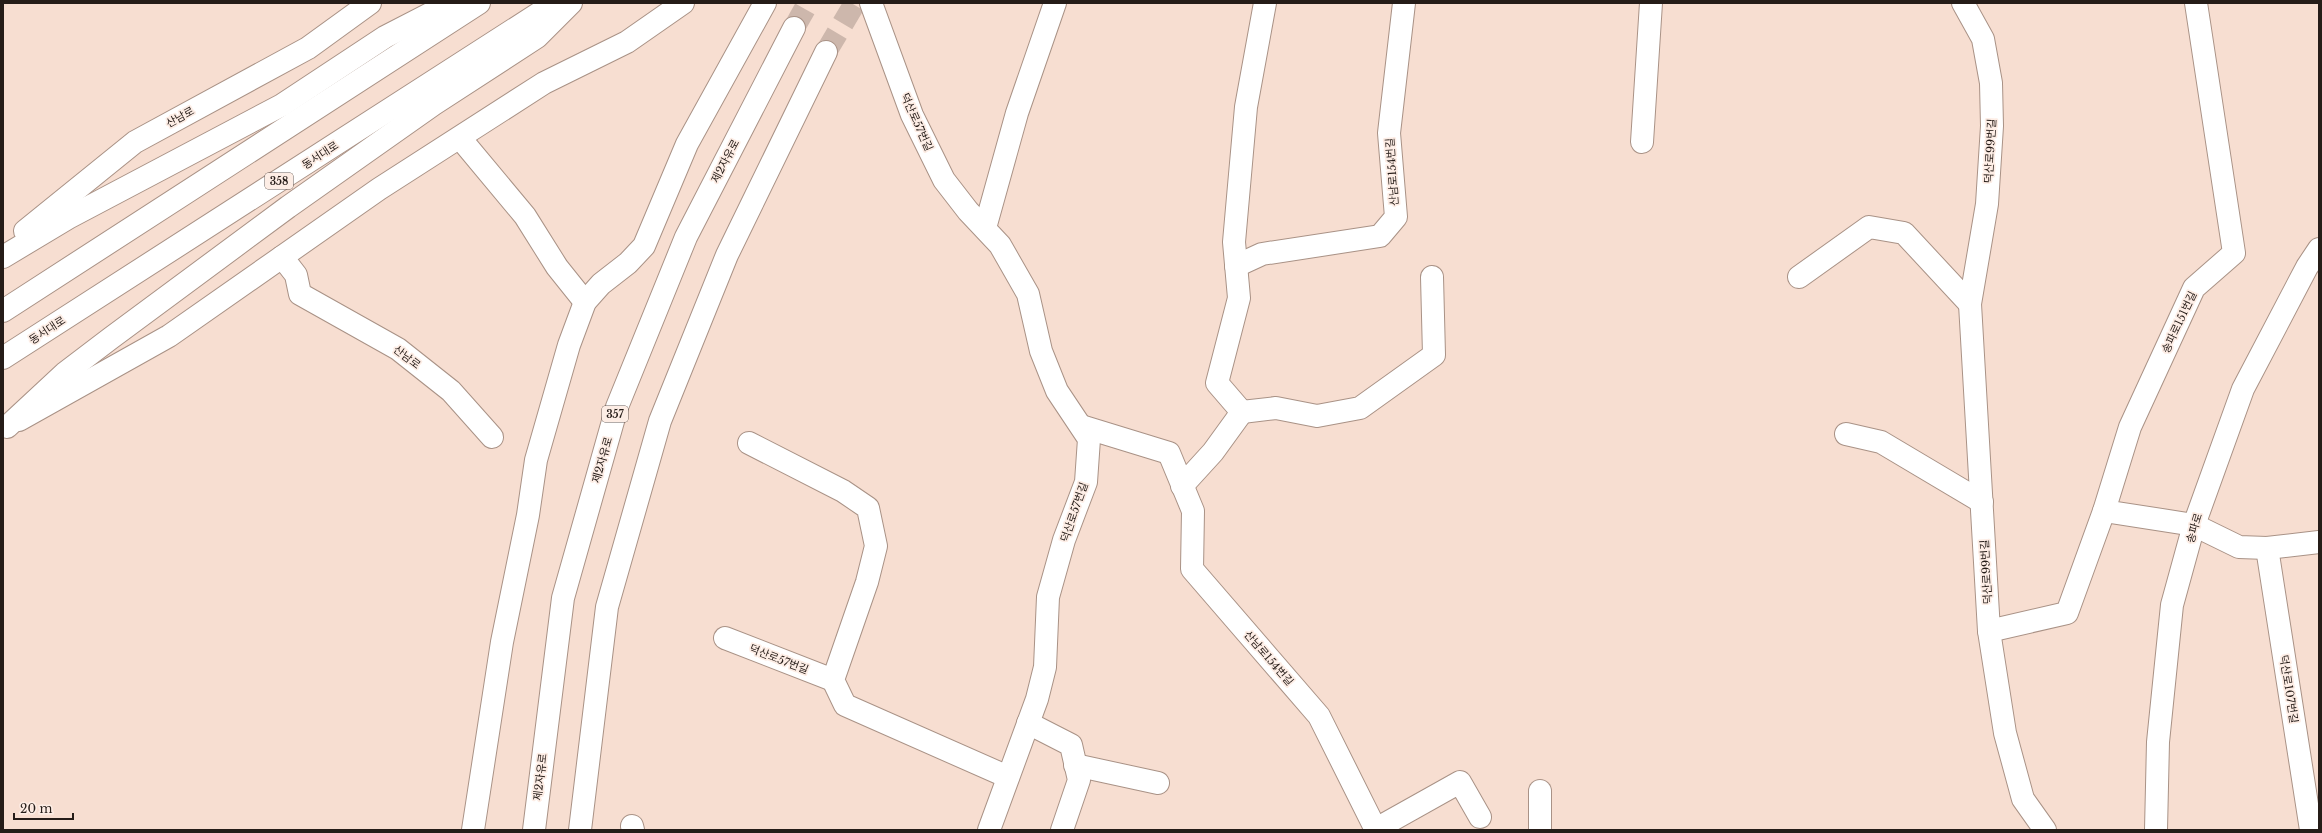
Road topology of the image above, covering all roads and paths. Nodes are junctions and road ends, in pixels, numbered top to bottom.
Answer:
1 (370, 3) edge
2 (452, 3) edge
3 (479, 3) edge
4 (556, 3) edge
5 (571, 3) edge
6 (683, 3) edge
7 (765, 3) edge
8 (871, 3) edge
9 (1055, 3) edge
10 (1265, 3) edge
11 (1404, 3) edge
12 (1651, 3) edge
13 (1963, 3) edge
14 (2196, 3) edge
15 (658, 10) edge
16 (794, 28) tunnel mouth
17 (826, 52) tunnel mouth
18 (460, 138) junction
19 (1642, 142) dead end
20 (985, 228) junction
21 (3, 249) edge
22 (2319, 249) edge
23 (3, 257) edge
24 (282, 257) junction
25 (1236, 266) junction
26 (1432, 277) dead end
27 (1799, 278) dead end
28 (585, 302) junction
29 (1970, 304) junction
30 (3, 311) edge
31 (3, 358) edge
32 (1242, 412) junction
33 (1081, 426) junction
34 (5, 428) edge
35 (1846, 434) dead end
36 (492, 437) dead end
37 (749, 443) dead end
38 (1182, 486) junction
39 (1982, 502) junction
40 (2104, 511) junction
41 (2194, 525) junction
42 (2319, 542) edge
43 (2267, 548) junction
44 (1989, 631) junction
45 (725, 638) dead end
46 (833, 680) junction
47 (1028, 723) junction
48 (1075, 765) junction
49 (1008, 777) junction
50 (1158, 783) dead end
51 (1540, 791) dead end
52 (1480, 817) dead end
53 (473, 830) edge
54 (534, 830) edge
55 (580, 830) edge
56 (989, 830) edge
57 (1062, 830) edge
58 (1376, 830) edge
59 (1540, 830) edge
60 (2045, 830) edge
61 (2156, 830) edge
62 (2311, 830) edge

1 - 21 main road, 산남로
2 - 23 main road
3 - 30 main road
4 - 31 main road, 동서대로 / 358
5 - 34 main road
6 - 15 main road
7 - 28 main road
8 - 20 main road, 덕산로57번길
9 - 20 main road
10 - 25 main road
11 - 25 main road, 산남로154번길
12 - 19 main road
13 - 29 main road, 덕산로99번길
14 - 40 main road, 송파로151번길
15 - 18 main road
16 - 54 main road, 제2자유로 / 357
17 - 55 main road
18 - 24 main road
18 - 28 main road
20 - 33 main road, 덕산로57번길
22 - 41 main road, 송파로
24 - 34 main road
24 - 36 main road, 산남로
25 - 32 main road
26 - 32 main road
27 - 29 main road
28 - 53 main road
29 - 39 main road, 덕산로99번길
32 - 38 main road
33 - 38 main road, 산남로154번길
33 - 47 main road, 덕산로57번길
35 - 39 main road
37 - 46 main road
38 - 58 main road, 산남로154번길
39 - 44 main road, 덕산로99번길
40 - 41 main road
40 - 44 main road
41 - 43 main road
41 - 61 main road, 송파로
42 - 43 main road
43 - 62 main road, 덕산로107번길
44 - 60 main road, 덕산로99번길
45 - 46 main road, 덕산로57번길
46 - 49 main road
47 - 48 main road
47 - 49 main road, 덕산로57번길
48 - 50 main road
48 - 57 main road
49 - 56 main road, 덕산로57번길
51 - 59 main road
52 - 58 main road, 산남로154번길

